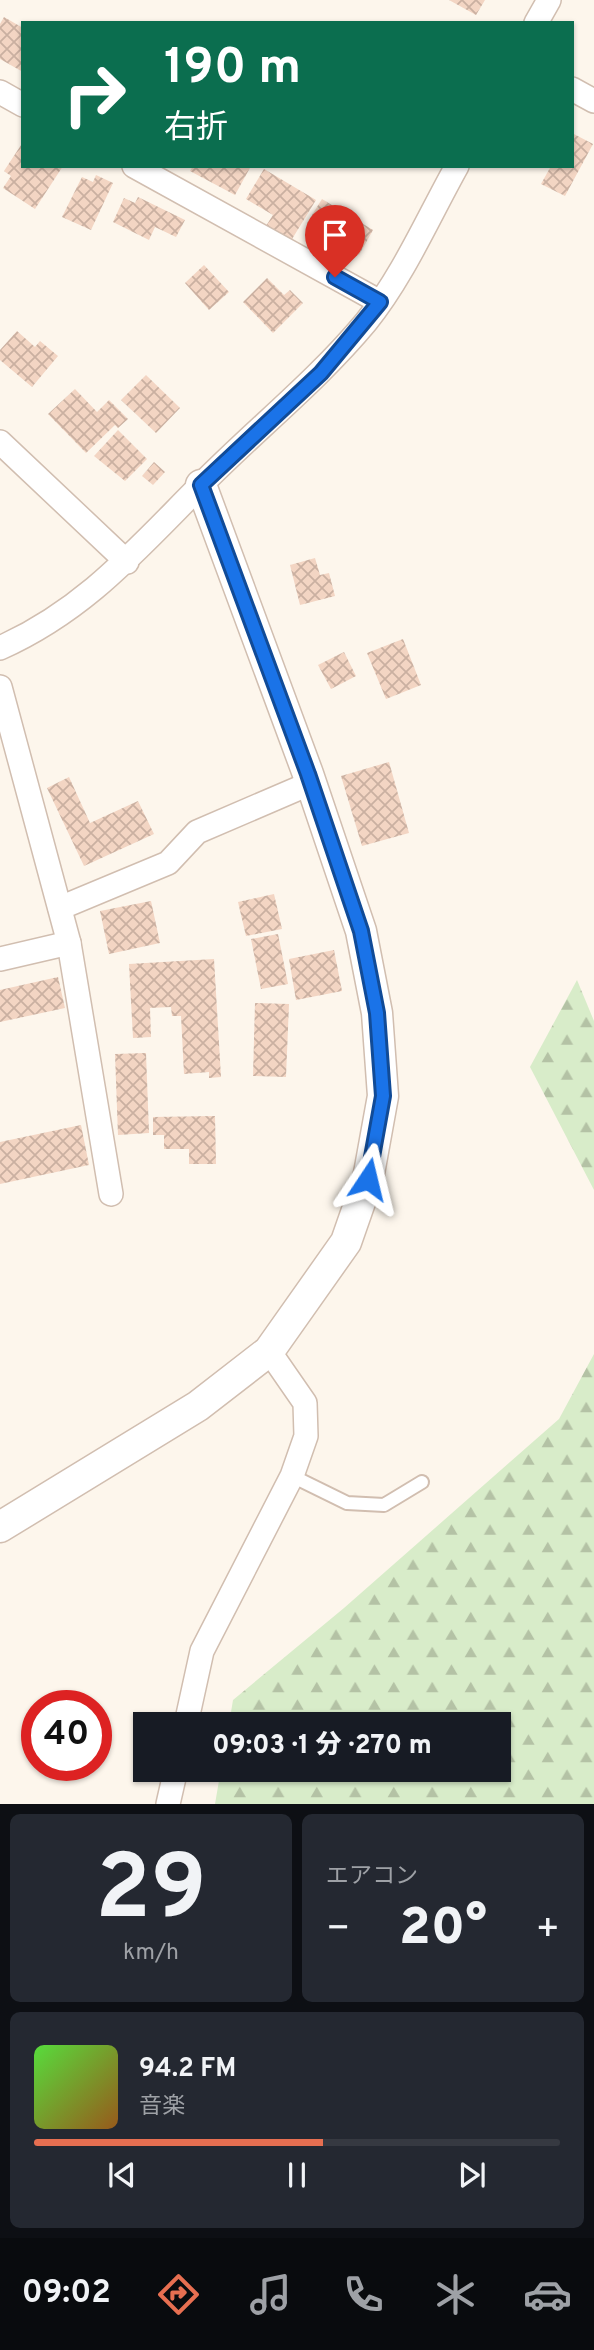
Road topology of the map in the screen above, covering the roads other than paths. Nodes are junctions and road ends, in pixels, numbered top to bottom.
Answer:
1 (549, 0) edge
2 (537, 21) edge
3 (574, 90) edge
4 (0, 92) edge
5 (594, 102) edge
6 (21, 104) edge
7 (138, 168) edge
8 (456, 168) edge
9 (380, 302) junction
10 (0, 442) edge
11 (201, 485) junction
12 (127, 562) junction
13 (0, 648) edge
14 (0, 687) edge
15 (311, 783) junction
16 (60, 908) junction
17 (69, 943) junction
18 (0, 960) edge
19 (111, 1194) dead end
20 (269, 1351) junction
21 (292, 1476) junction
22 (422, 1482) dead end
23 (0, 1527) edge
24 (189, 1712) edge
25 (173, 1782) edge
26 (168, 1804) edge

1 - 2 street
3 - 5 street
4 - 6 street
7 - 9 street
8 - 9 street
9 - 11 street
10 - 12 street
11 - 12 street
11 - 15 street
12 - 13 street
14 - 16 street
15 - 16 street
15 - 20 street
16 - 17 street
17 - 18 street
17 - 19 street
20 - 21 street
20 - 23 street
21 - 22 lane
21 - 24 street
25 - 26 street

